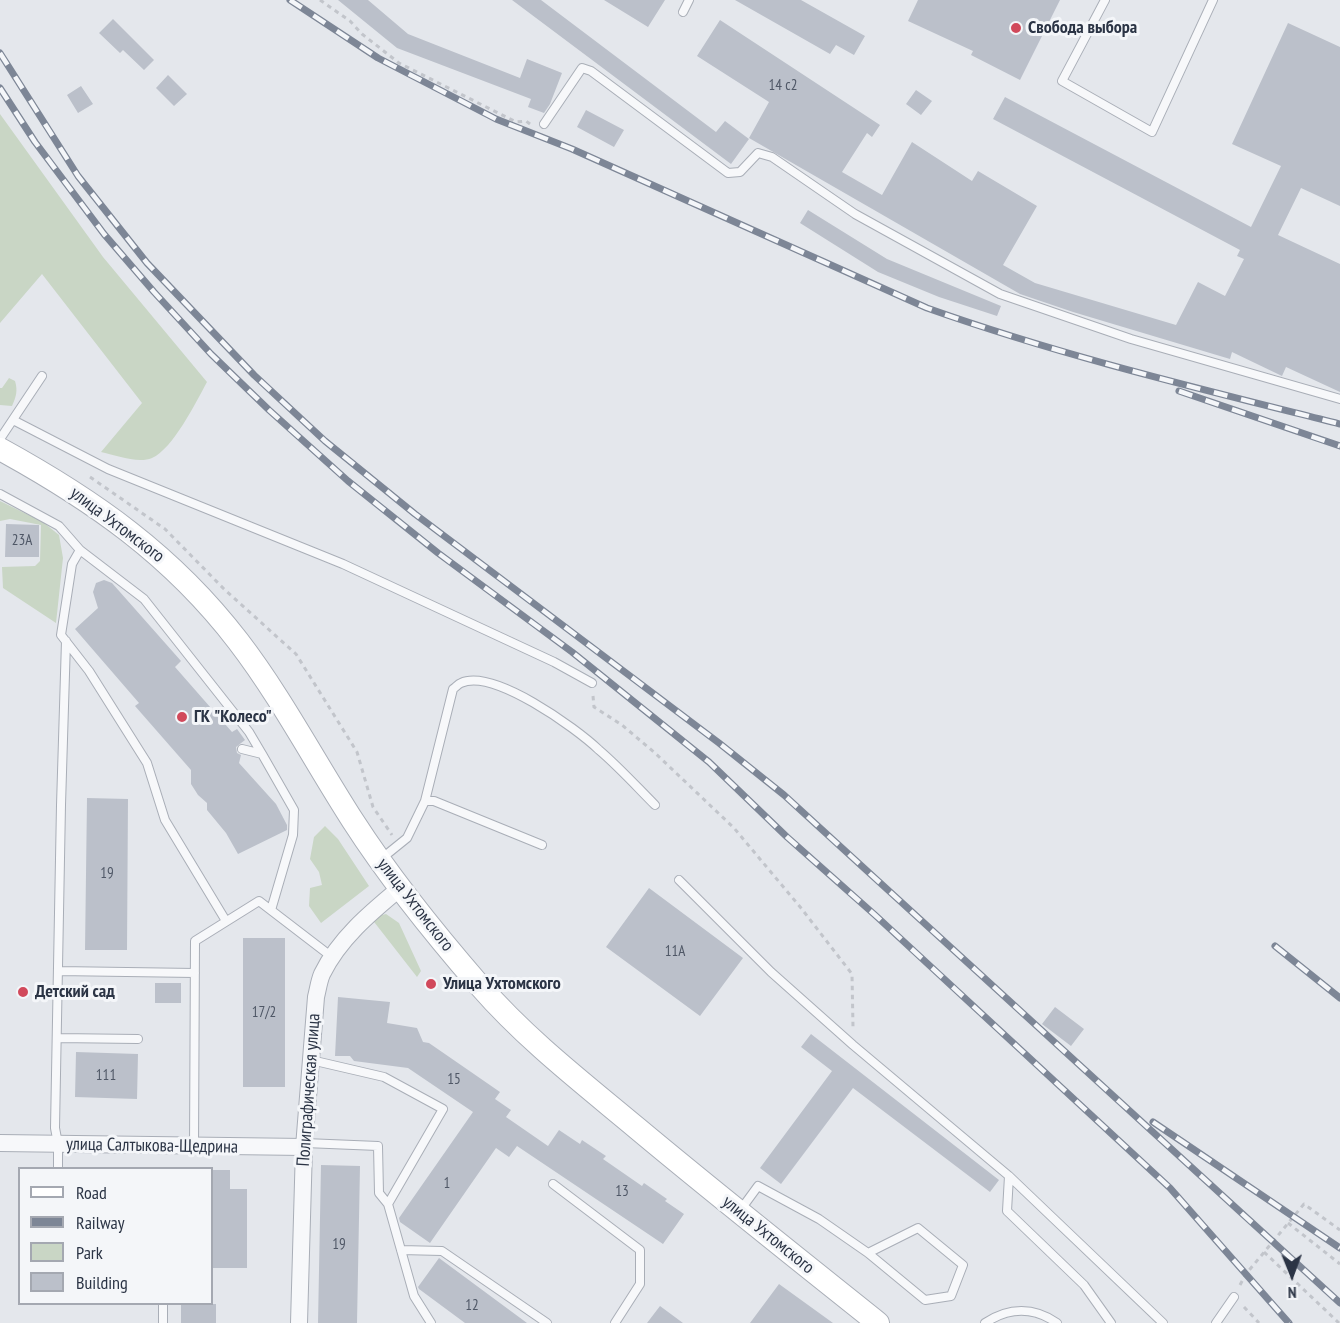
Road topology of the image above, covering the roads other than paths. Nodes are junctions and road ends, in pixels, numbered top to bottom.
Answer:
1 (688, 0) edge
2 (1105, 0) edge
3 (1213, 0) edge
4 (683, 12) dead end
5 (544, 124) road end
6 (42, 376) dead end
7 (1340, 399) edge
8 (13, 420) junction
9 (0, 439) edge
10 (0, 448) edge
11 (0, 494) edge
12 (80, 550) junction
13 (66, 641) junction
14 (592, 683) road end
15 (242, 749) dead end
16 (262, 754) junction
17 (425, 801) junction
18 (655, 805) dead end
19 (542, 846) dead end
20 (379, 860) junction
21 (679, 880) dead end
22 (399, 889) junction
23 (271, 910) junction
24 (226, 921) junction
25 (332, 957) junction
26 (58, 971) junction
27 (195, 973) junction
28 (57, 1038) junction
29 (138, 1039) dead end
30 (311, 1060) junction
31 (0, 1143) edge
32 (58, 1144) junction
33 (304, 1145) junction
34 (194, 1147) junction
35 (58, 1167) edge
36 (1009, 1176) junction
37 (553, 1184) dead end
38 (388, 1204) junction
39 (739, 1212) junction
40 (401, 1250) junction
41 (868, 1253) junction
42 (1234, 1297) road end
43 (163, 1305) edge
44 (163, 1323) edge
45 (299, 1323) edge
46 (431, 1323) edge
47 (547, 1323) edge
48 (615, 1323) edge
49 (878, 1323) edge
50 (985, 1323) edge
51 (1057, 1323) edge
52 (1111, 1323) edge
53 (1163, 1323) edge
54 (1216, 1323) edge

1 - 4 lane
2 - 3 lane
5 - 7 lane
6 - 8 lane
8 - 9 lane
8 - 14 lane
10 - 20 street, улица Ухтомского
11 - 12 lane
12 - 13 lane
12 - 16 lane
13 - 24 lane
13 - 26 lane
15 - 16 lane
16 - 23 lane
17 - 18 lane
17 - 19 lane
17 - 20 lane
20 - 22 street, улица Ухтомского
21 - 36 lane
22 - 25 street, Полиграфическая улица
22 - 39 street, улица Ухтомского
23 - 24 lane
23 - 25 lane
24 - 27 lane
25 - 30 street, Полиграфическая улица
26 - 27 lane
26 - 28 lane
27 - 34 lane
28 - 29 lane
28 - 32 lane
30 - 33 street, Полиграфическая улица
30 - 38 lane
31 - 32 street, улица Салтыкова-Щедрина
32 - 34 street, улица Салтыкова-Щедрина
32 - 35 lane
33 - 34 street, улица Салтыкова-Щедрина
33 - 38 lane
33 - 45 street, Полиграфическая улица
36 - 52 lane
36 - 53 lane
37 - 48 lane
38 - 40 lane
39 - 41 lane
39 - 49 street, улица Ухтомского
40 - 46 lane
40 - 47 lane
41 - 41 lane
42 - 54 lane
43 - 44 lane
50 - 51 lane

